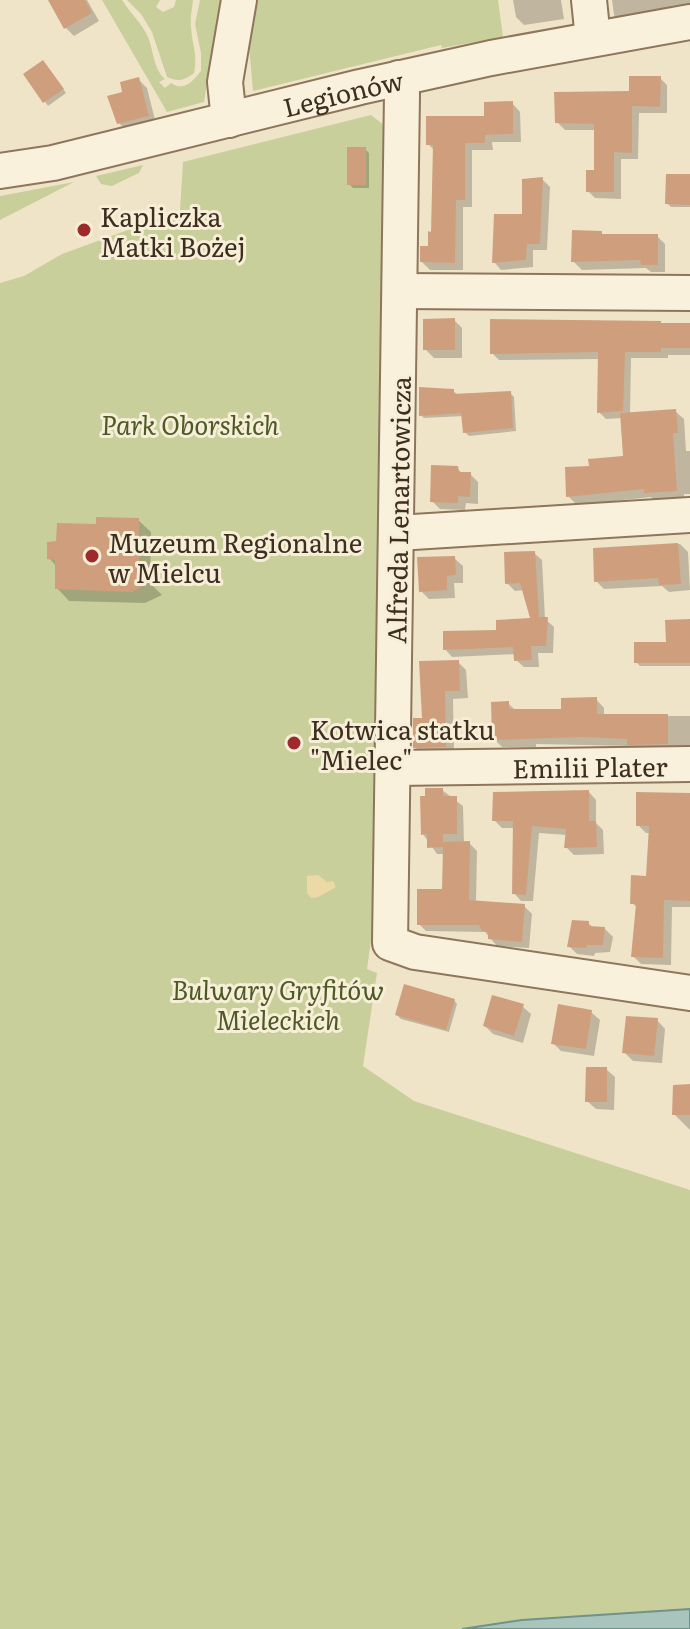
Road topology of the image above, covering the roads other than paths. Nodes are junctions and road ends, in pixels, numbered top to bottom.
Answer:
1 (239, 0) edge
2 (589, 0) edge
3 (690, 22) edge
4 (593, 39) junction
5 (399, 78) junction
6 (229, 120) junction
7 (0, 171) edge
8 (400, 291) junction
9 (690, 293) edge
10 (690, 515) edge
11 (397, 533) junction
12 (690, 764) edge
13 (394, 768) junction
14 (690, 993) edge

1 - 6 street
2 - 4 street
3 - 4 street, Legionów
4 - 5 street, Legionów
5 - 6 street, Legionów
5 - 8 street, Alfreda Lenartowicza
6 - 7 street, Legionów
8 - 9 street
8 - 11 street, Alfreda Lenartowicza
10 - 11 street
11 - 13 street, Alfreda Lenartowicza
12 - 13 street, Emilii Plater
13 - 14 street, Alfreda Lenartowicza

